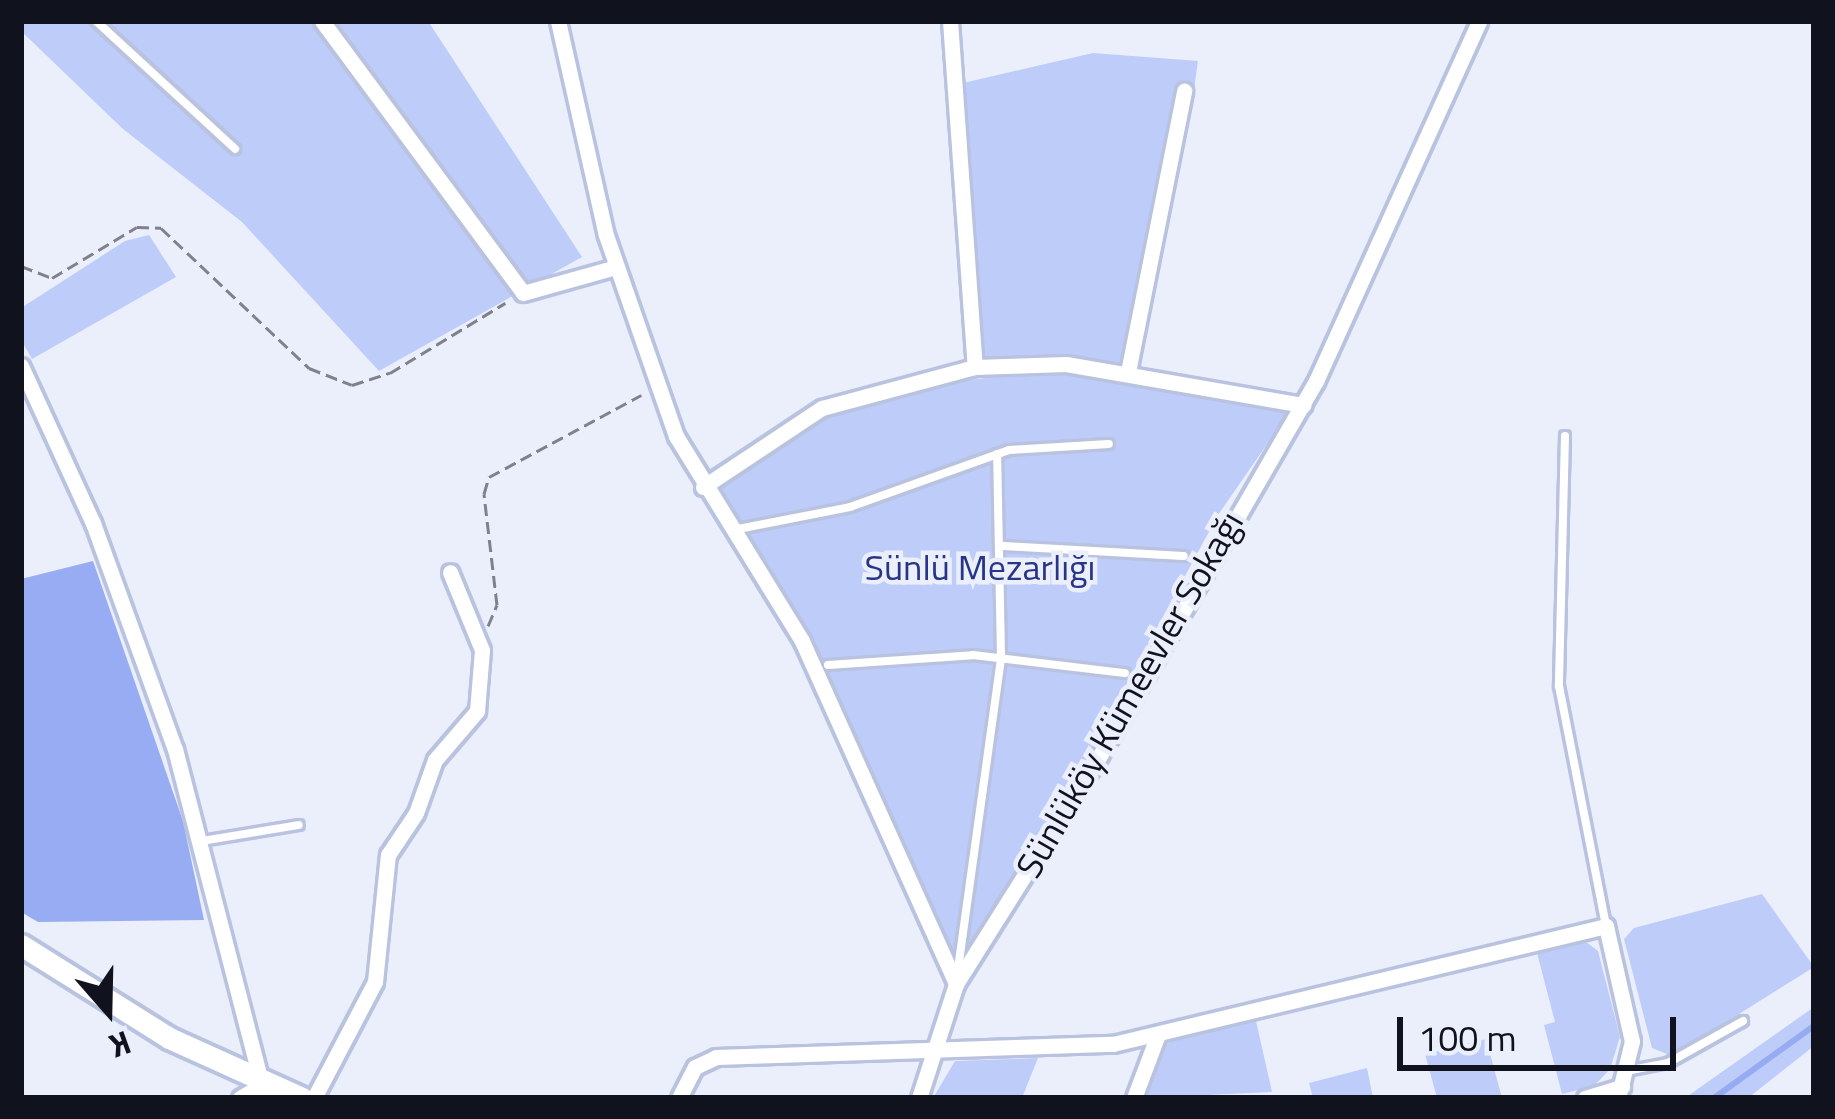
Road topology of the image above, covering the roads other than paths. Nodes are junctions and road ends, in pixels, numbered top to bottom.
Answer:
1 (96, 21) edge
2 (322, 21) edge
3 (558, 21) edge
4 (950, 21) edge
5 (1479, 21) edge
6 (1184, 91) dead end
7 (235, 149) dead end
8 (616, 267) junction
9 (21, 366) edge
10 (975, 367) junction
11 (1127, 373) junction
12 (1303, 405) junction
13 (1565, 436) dead end
14 (1109, 444) dead end
15 (998, 454) junction
16 (703, 487) junction
17 (731, 530) junction
18 (1003, 546) junction
19 (1184, 556) dead end
20 (450, 572) dead end
21 (1001, 657) junction
22 (828, 665) dead end
23 (1125, 673) dead end
24 (298, 825) dead end
25 (202, 842) junction
26 (1606, 926) junction
27 (21, 945) edge
28 (956, 984) junction
29 (1743, 1021) dead end
30 (1157, 1037) junction
31 (934, 1055) junction
32 (1622, 1085) edge
33 (264, 1091) edge
34 (240, 1098) edge
35 (302, 1098) edge
36 (314, 1098) edge
37 (679, 1098) edge
38 (919, 1098) edge
39 (1134, 1098) edge
40 (1585, 1098) edge

1 - 7 lane
2 - 8 street
3 - 8 street
4 - 10 street
5 - 12 street, Sünlüköy Kümeevler Sokağı
6 - 11 street
8 - 16 street
9 - 25 street
10 - 11 street
10 - 16 street
11 - 12 street
12 - 28 street, Sünlüköy Kümeevler Sokağı
13 - 26 lane
14 - 15 lane
15 - 17 lane
15 - 18 lane
16 - 17 street
17 - 28 street
18 - 19 lane
18 - 21 lane
20 - 36 street
21 - 22 lane
21 - 23 lane
21 - 28 lane
24 - 25 lane
25 - 33 street
26 - 30 street
26 - 32 street
27 - 33 main road
28 - 31 street, Sünlüköy Kümeevler Sokağı
29 - 32 lane
30 - 31 street
30 - 39 street
31 - 37 street
31 - 38 street, Sünlüköy Kümeevler Sokağı
32 - 40 street
33 - 34 street
33 - 35 main road

